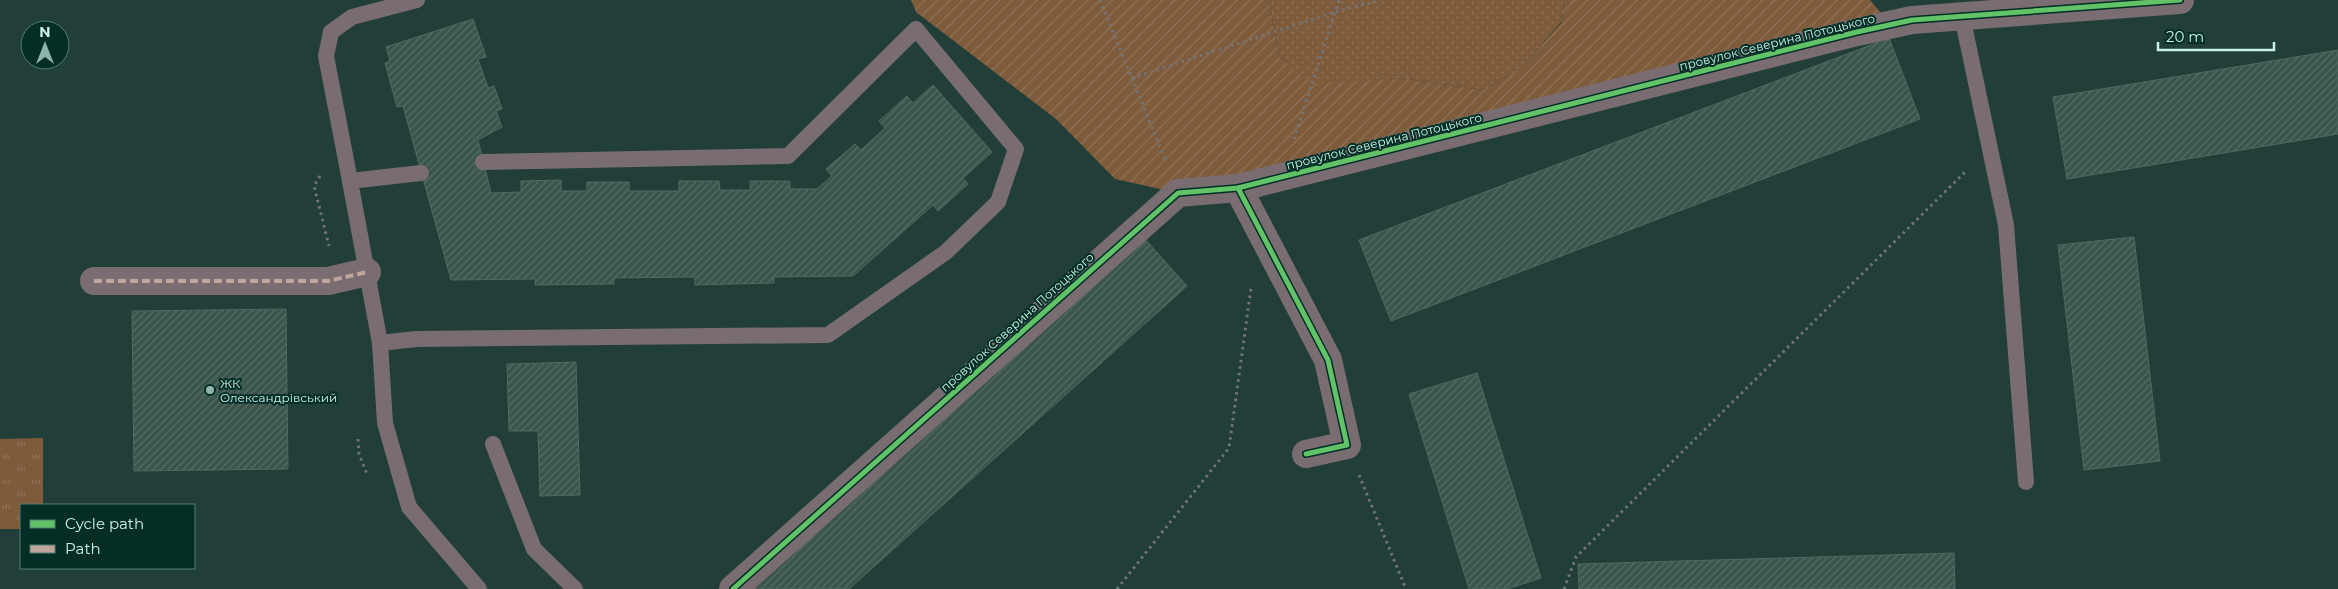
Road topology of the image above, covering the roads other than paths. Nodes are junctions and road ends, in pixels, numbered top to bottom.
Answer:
1 (417, 0) edge
2 (2180, 0) edge
3 (1962, 16) junction
4 (483, 162) dead end
5 (421, 173) dead end
6 (350, 181) junction
7 (1238, 188) junction
8 (367, 272) junction
9 (94, 281) dead end
10 (380, 343) junction
11 (493, 444) dead end
12 (1306, 454) dead end
13 (2026, 482) dead end
14 (480, 589) edge
15 (575, 589) edge
16 (733, 589) edge

1 - 6 lane
2 - 3 street, провулок Северина Потоцького
3 - 7 street, провулок Северина Потоцького
3 - 13 lane
4 - 10 lane
5 - 6 lane
6 - 8 lane
7 - 12 street
7 - 16 street, провулок Северина Потоцького
8 - 9 street
8 - 10 lane
10 - 14 lane
11 - 15 lane

